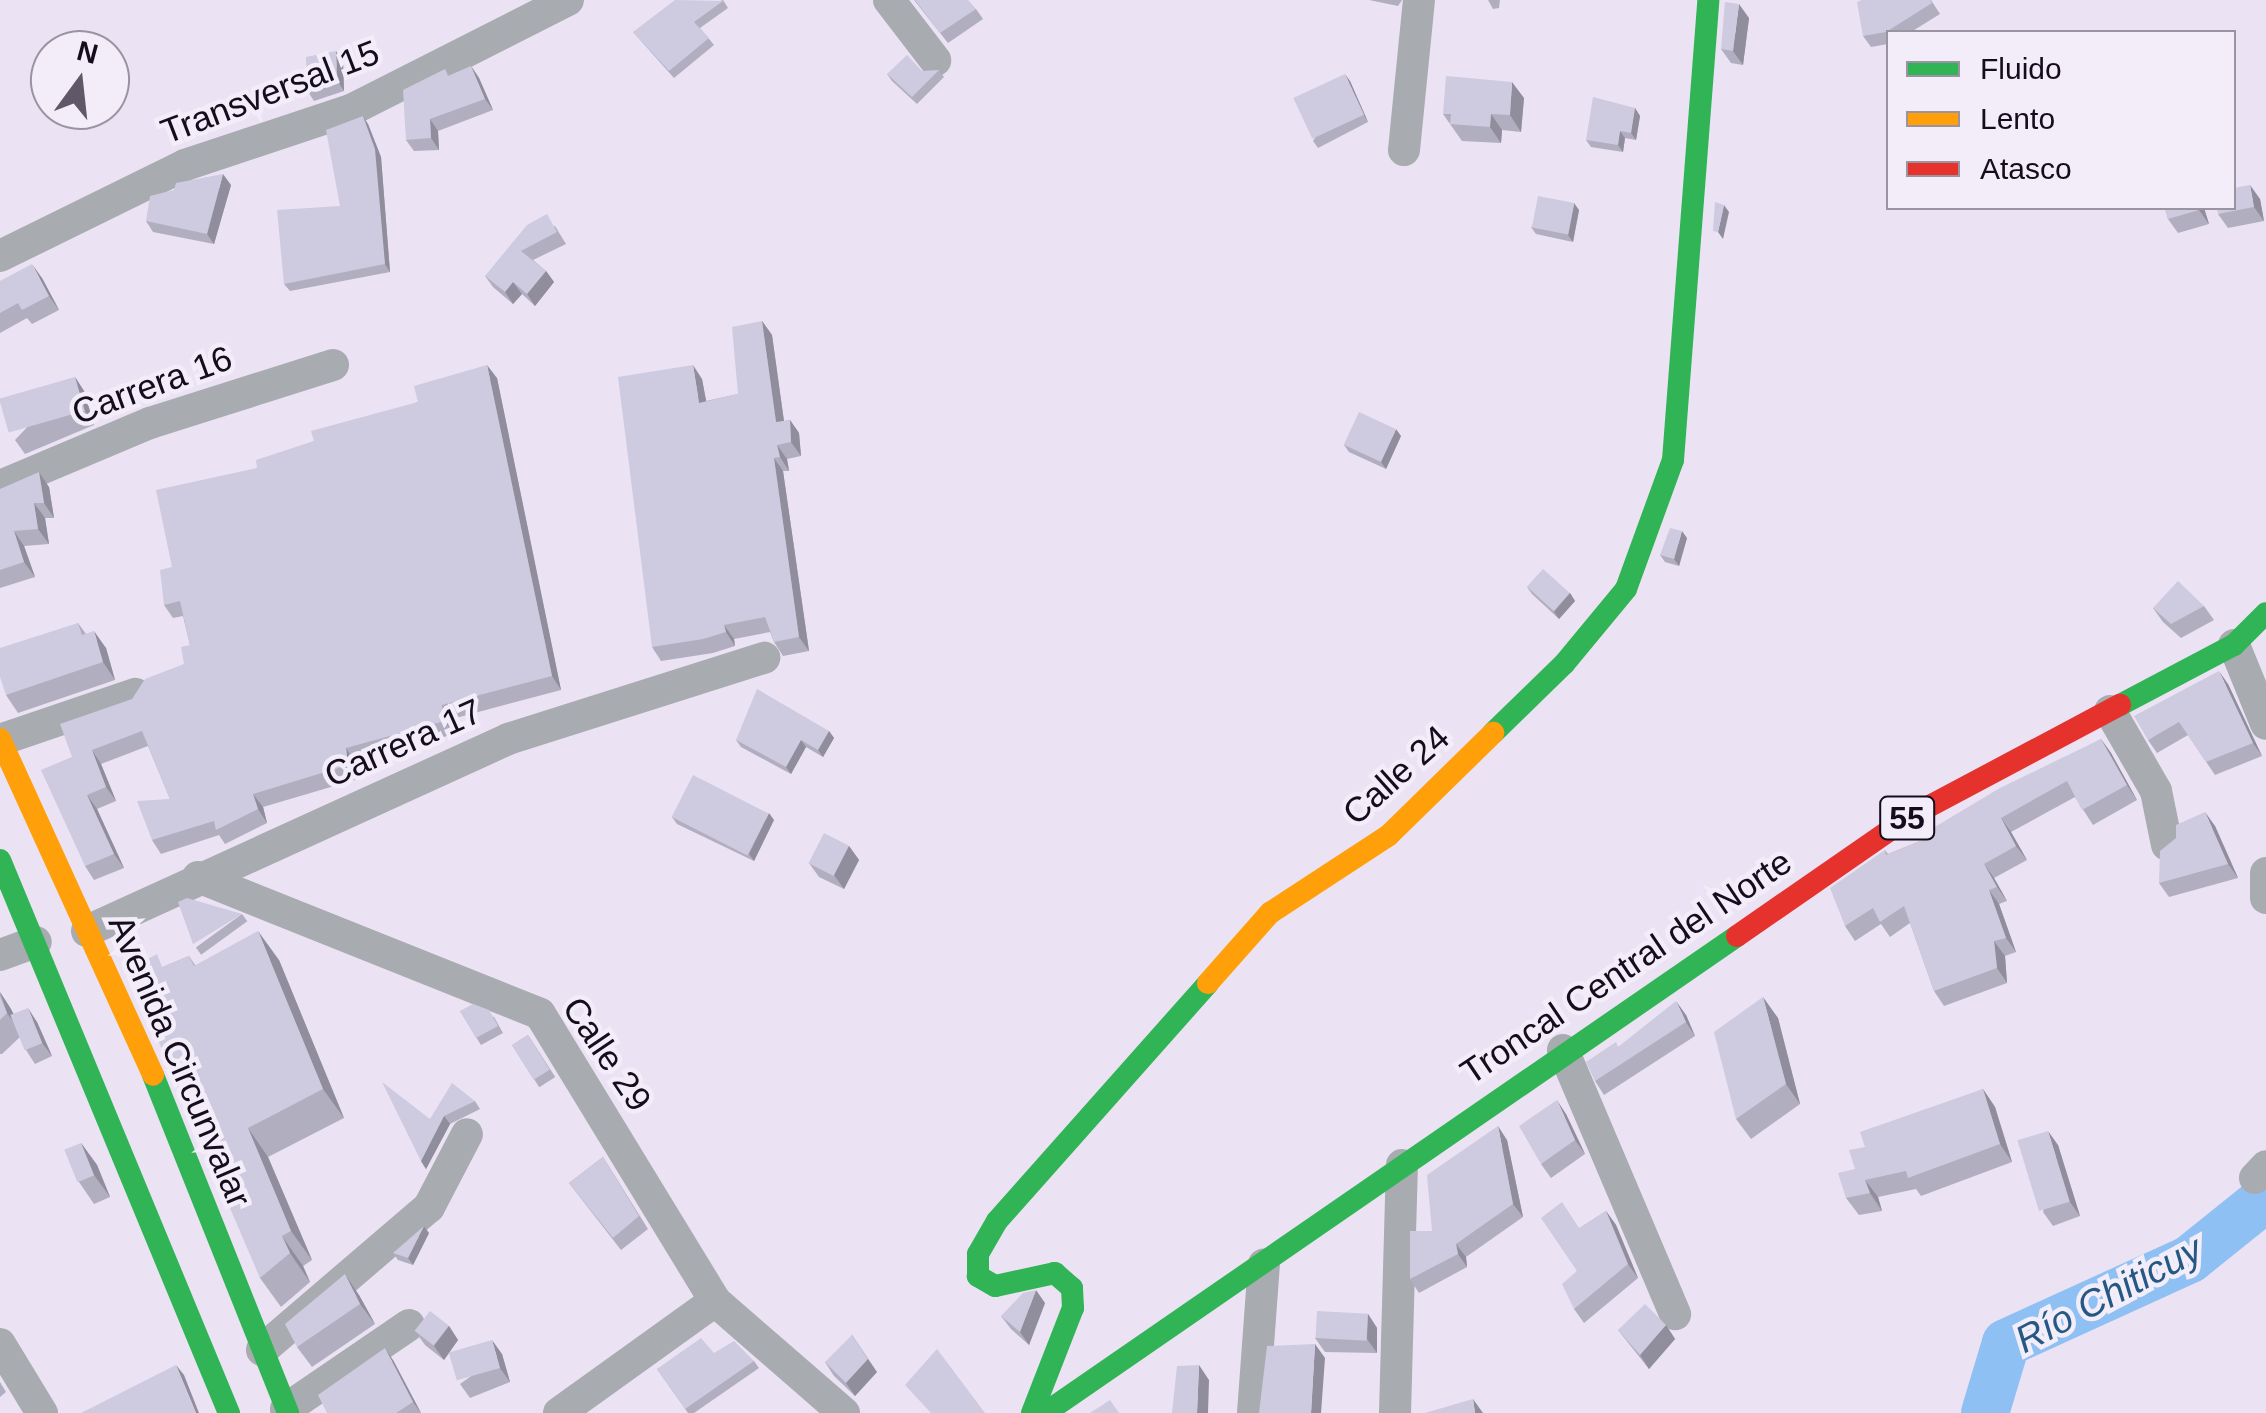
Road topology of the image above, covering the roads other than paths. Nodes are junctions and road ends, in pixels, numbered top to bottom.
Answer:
1 (568, 0) edge
2 (890, 0) edge
3 (1419, 0) edge
4 (1708, 0) edge
5 (935, 60) dead end
6 (1404, 150) dead end
7 (0, 256) edge
8 (333, 365) dead end
9 (0, 486) edge
10 (2266, 613) edge
11 (2234, 646) junction
12 (764, 658) dead end
13 (135, 694) edge
14 (2110, 711) junction
15 (2266, 724) edge
16 (0, 740) edge
17 (2167, 845) edge
18 (0, 860) edge
19 (2266, 873) edge
20 (198, 876) junction
21 (2266, 898) edge
22 (87, 931) junction
23 (36, 942) junction
24 (0, 955) edge
25 (1563, 1050) junction
26 (160, 1092) junction
27 (106, 1117) junction
28 (467, 1134) dead end
29 (1402, 1165) junction
30 (1264, 1264) junction
31 (715, 1300) junction
32 (1675, 1314) dead end
33 (409, 1324) dead end
34 (0, 1344) edge
35 (262, 1350) junction
36 (287, 1411) edge
37 (42, 1413) edge
38 (228, 1413) edge
39 (560, 1413) edge
40 (844, 1413) edge
41 (1032, 1413) edge
42 (1045, 1413) edge
43 (1253, 1413) edge
44 (1396, 1413) edge

1 - 7 street, Transversal 15
2 - 5 street
3 - 6 street
4 - 41 main road, Calle 24
8 - 9 street, Carrera 16
10 - 11 main road, Troncal Central del Norte / 55
11 - 14 main road, Troncal Central del Norte / 55
11 - 15 street
12 - 20 street, Carrera 17
13 - 16 street
14 - 17 street
14 - 25 main road, Troncal Central del Norte / 55
16 - 22 main road, Avenida Circunvalar
18 - 23 main road
19 - 21 street
20 - 22 street, Carrera 17
20 - 31 street, Calle 29
22 - 26 main road, Avenida Circunvalar
23 - 24 street
23 - 27 main road
25 - 29 main road, Troncal Central del Norte / 55
25 - 32 street
26 - 27 main road
26 - 35 main road, Avenida Circunvalar
27 - 38 main road
28 - 35 street
29 - 30 main road, Troncal Central del Norte / 55
29 - 44 street
30 - 42 main road, Troncal Central del Norte / 55
30 - 43 street
31 - 39 street
31 - 40 street, Calle 29
33 - 36 street
34 - 37 street
35 - 36 main road, Avenida Circunvalar

